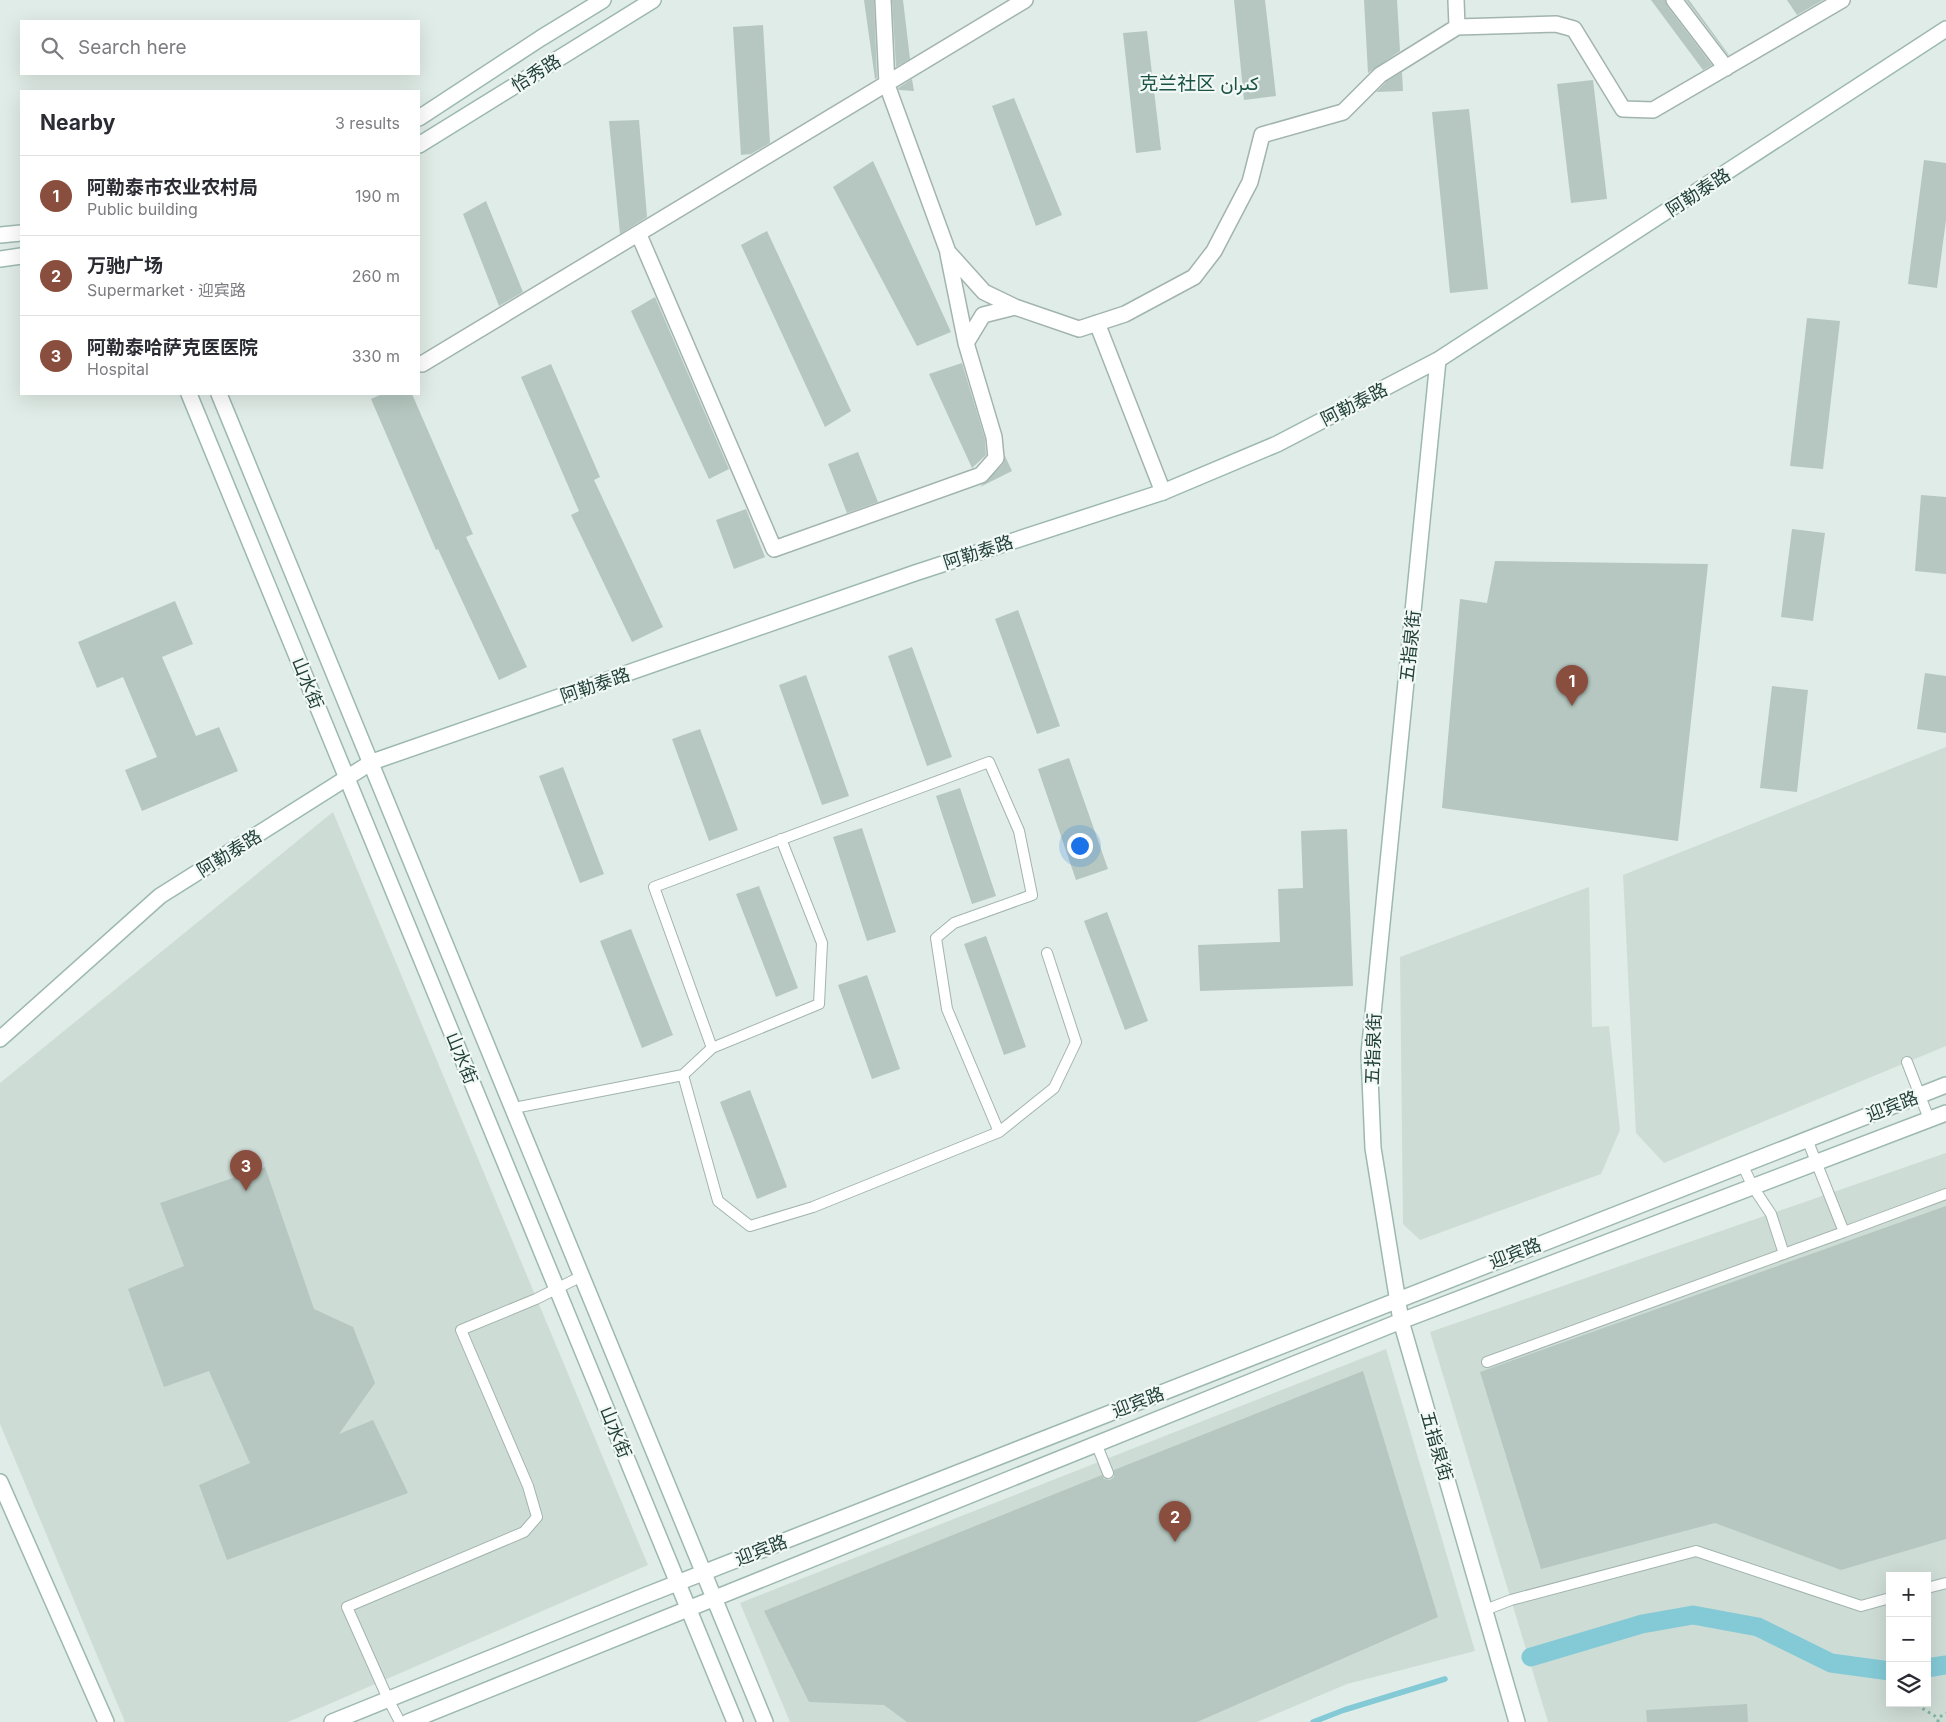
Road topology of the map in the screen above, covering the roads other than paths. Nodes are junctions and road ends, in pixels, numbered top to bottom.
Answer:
1 (603, 0) edge
2 (653, 0) edge
3 (883, 0) edge
4 (1025, 0) edge
5 (1456, 0) edge
6 (1674, 0) edge
7 (1842, 0) edge
8 (1457, 27) junction
9 (1946, 29) edge
10 (1726, 68) junction
11 (887, 85) junction
12 (420, 117) edge
13 (420, 144) edge
14 (20, 233) edge
15 (0, 235) edge
16 (639, 235) junction
17 (948, 252) junction
18 (20, 256) edge
19 (0, 258) edge
20 (1015, 307) junction
21 (1097, 323) junction
22 (966, 343) junction
23 (1438, 360) junction
24 (422, 364) dead end
25 (189, 395) edge
26 (220, 395) edge
27 (1163, 492) junction
28 (372, 762) junction
29 (347, 778) junction
30 (781, 839) junction
31 (1047, 953) dead end
32 (0, 1039) edge
33 (712, 1048) junction
34 (1907, 1062) dead end
35 (683, 1075) junction
36 (1946, 1084) edge
37 (1919, 1095) junction
38 (514, 1108) junction
39 (1946, 1113) edge
40 (1929, 1120) junction
41 (999, 1132) junction
42 (1807, 1139) junction
43 (1816, 1162) junction
44 (1742, 1164) junction
45 (1752, 1187) junction
46 (1946, 1194) edge
47 (1844, 1232) junction
48 (1784, 1254) junction
49 (582, 1276) junction
50 (557, 1289) junction
51 (1396, 1300) junction
52 (1401, 1321) junction
53 (1487, 1362) dead end
54 (1096, 1443) junction
55 (1108, 1473) dead end
56 (0, 1482) edge
57 (703, 1573) junction
58 (678, 1583) junction
59 (1946, 1583) edge
60 (1931, 1587) edge
61 (713, 1598) junction
62 (1886, 1599) edge
63 (688, 1608) junction
64 (1485, 1610) junction
65 (388, 1700) junction
66 (106, 1722) edge
67 (332, 1722) edge
68 (400, 1722) edge
69 (408, 1722) edge
70 (735, 1722) edge
71 (766, 1722) edge
72 (1517, 1722) edge

1 - 12 street, 恰秀路
2 - 13 street, 恰秀路
3 - 11 street
4 - 11 street
5 - 8 street
6 - 10 street
7 - 10 street
8 - 10 street
8 - 21 street
9 - 23 street, 阿勒泰路
11 - 16 street
11 - 17 street
14 - 15 street
16 - 22 street
16 - 24 street
17 - 20 street
17 - 22 street
18 - 19 street
20 - 21 street
20 - 22 street
21 - 27 street
23 - 27 street, 阿勒泰路
23 - 51 street, 五指泉街
25 - 29 street, 山水街
26 - 28 street, 山水街
27 - 28 street, 阿勒泰路
28 - 29 street, 阿勒泰路
28 - 38 street, 山水街
29 - 32 street, 阿勒泰路
29 - 50 street, 山水街
30 - 33 lane
30 - 33 lane
30 - 41 lane
31 - 41 lane
33 - 35 lane
34 - 37 lane
35 - 38 lane
35 - 41 lane
36 - 37 street, 迎宾路
37 - 40 lane
37 - 42 street, 迎宾路
38 - 49 street, 山水街
39 - 40 street, 迎宾路
40 - 43 street, 迎宾路
42 - 43 lane
42 - 44 street, 迎宾路
43 - 45 street, 迎宾路
43 - 47 lane
44 - 45 lane
44 - 51 street, 迎宾路
45 - 48 lane
45 - 52 street, 迎宾路
46 - 47 lane
47 - 48 lane
48 - 53 lane
49 - 50 lane
49 - 57 street, 山水街
50 - 58 street, 山水街
50 - 65 lane
51 - 52 street, 五指泉街
51 - 57 street, 迎宾路
52 - 54 street, 迎宾路
52 - 64 street, 五指泉街
54 - 55 lane
54 - 61 street, 迎宾路
56 - 66 street
57 - 58 street, 迎宾路
57 - 61 street, 山水街
58 - 63 street, 山水街
58 - 65 street, 迎宾路
59 - 60 lane
61 - 63 street, 迎宾路
61 - 71 street, 山水街
62 - 64 lane
63 - 69 street, 迎宾路
63 - 70 street, 山水街
64 - 72 street, 五指泉街
65 - 67 street, 迎宾路
65 - 68 lane

